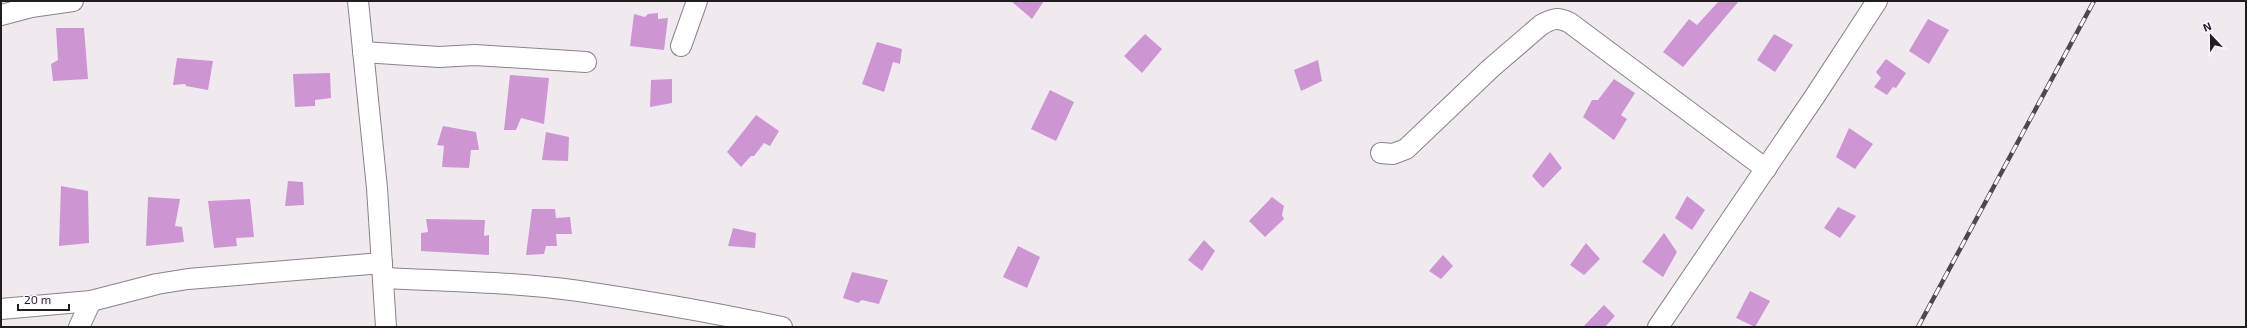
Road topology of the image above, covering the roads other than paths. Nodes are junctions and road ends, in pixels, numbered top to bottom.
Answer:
1 (74, 1) edge
2 (358, 1) edge
3 (697, 1) edge
4 (1877, 1) edge
5 (4, 11) edge
6 (681, 46) dead end
7 (363, 52) junction
8 (586, 62) dead end
9 (1381, 154) dead end
10 (1766, 169) junction
11 (382, 270) junction
12 (91, 301) junction
13 (1, 309) edge
14 (79, 327) edge
15 (386, 327) edge
16 (782, 327) edge
17 (1658, 327) edge

1 - 5 street
2 - 7 street
3 - 6 street
4 - 10 street
7 - 8 street
7 - 11 street
9 - 10 street
10 - 17 street
11 - 12 street
11 - 15 street
11 - 16 street
12 - 13 street
12 - 14 street

